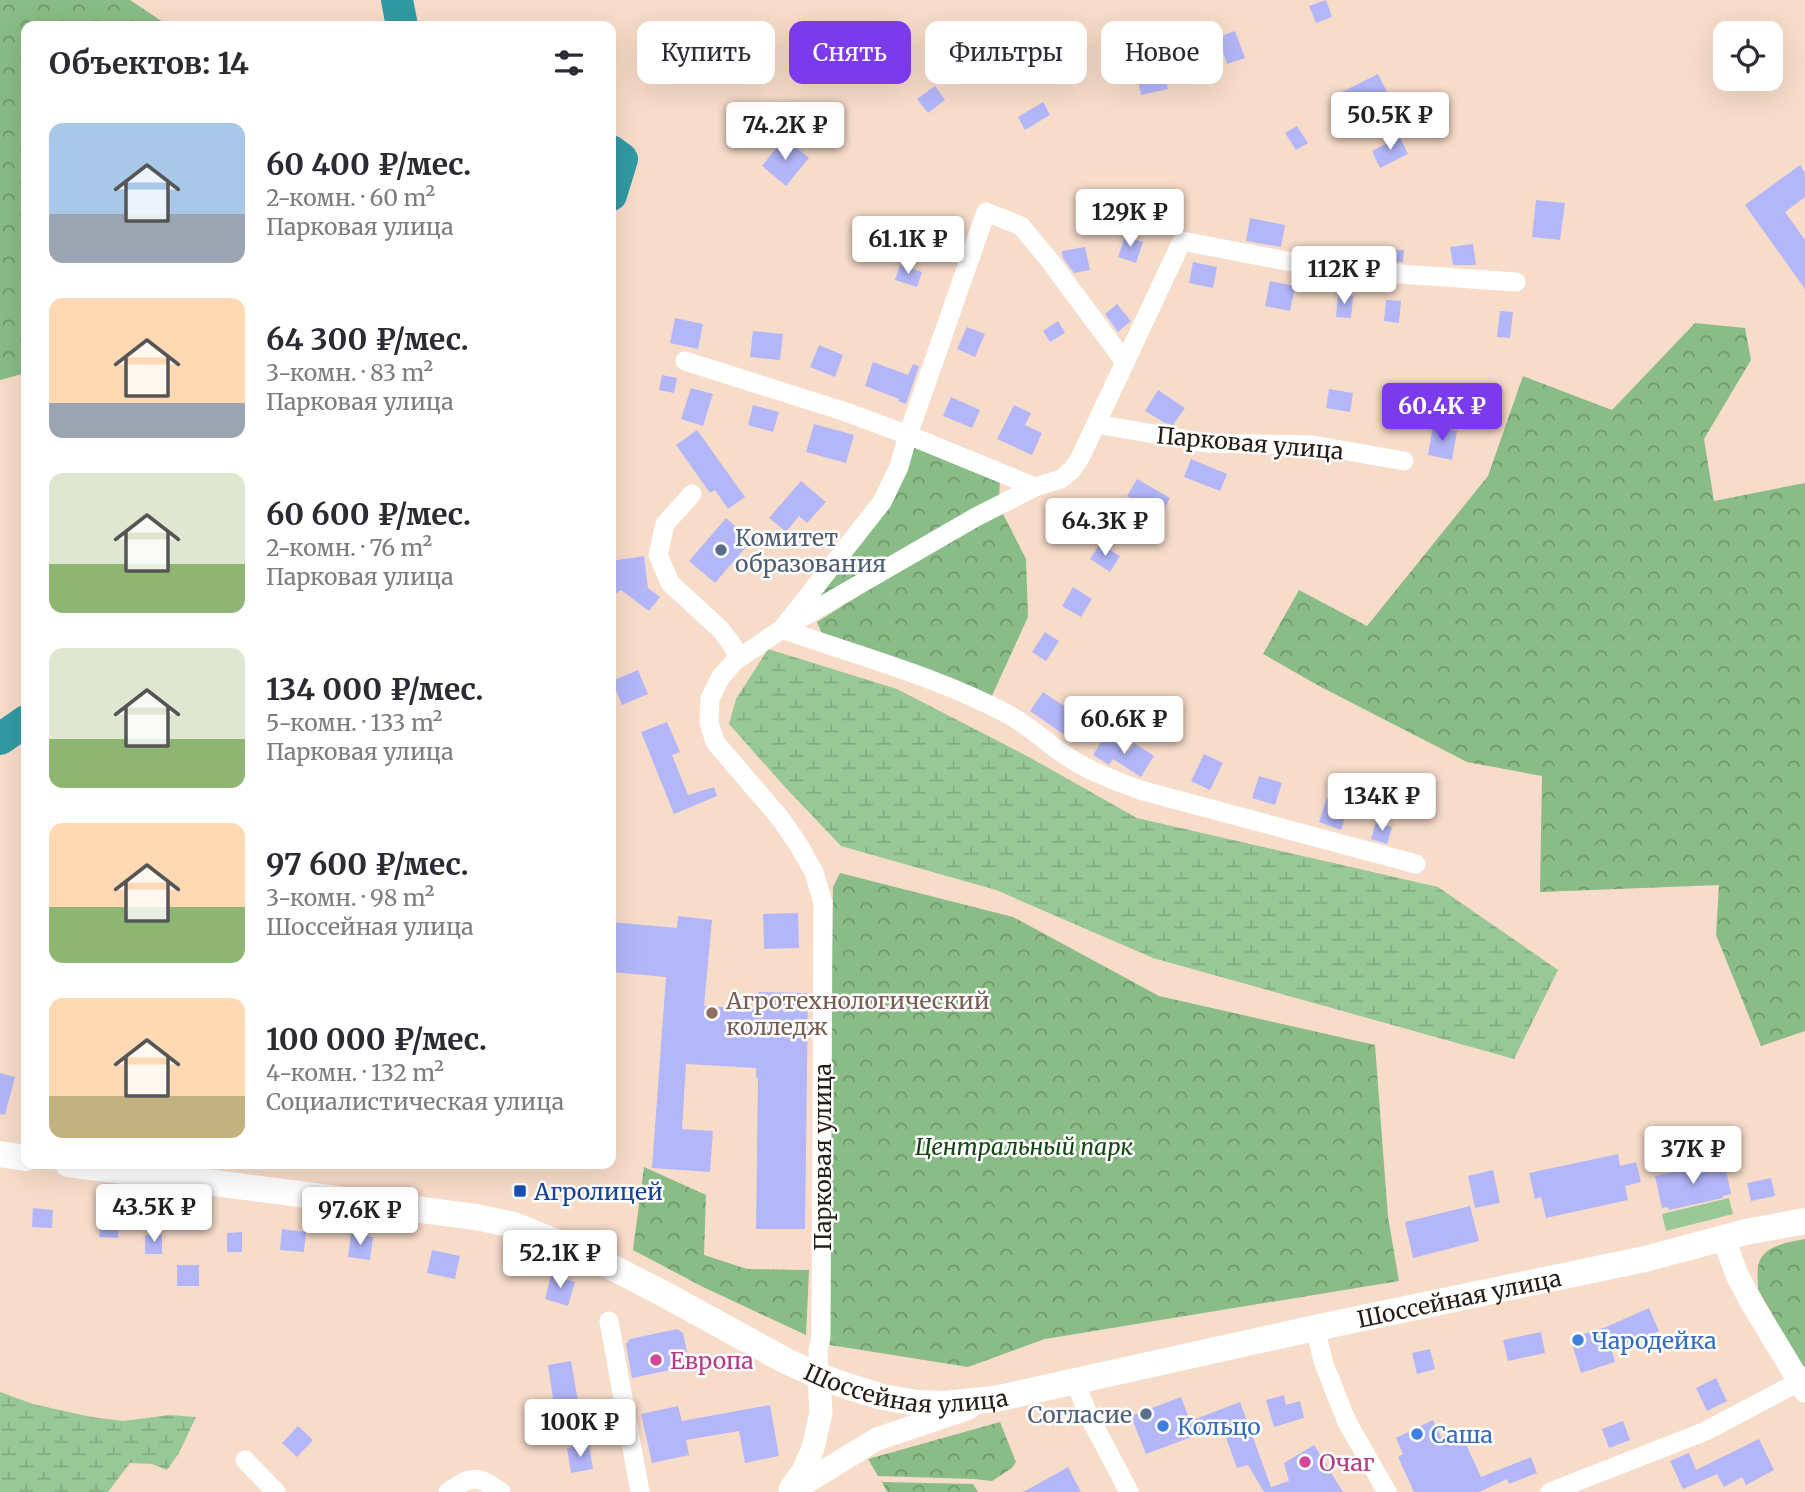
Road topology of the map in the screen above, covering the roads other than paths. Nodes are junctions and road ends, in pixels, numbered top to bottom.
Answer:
1 (1516, 282) dead end
2 (685, 361) dead end
3 (1125, 362) junction
4 (1096, 424) junction
5 (908, 435) junction
6 (1404, 461) dead end
7 (1035, 487) junction
8 (692, 494) dead end
9 (782, 629) junction
10 (740, 658) junction
11 (1416, 864) dead end
12 (0, 1154) edge
13 (21, 1157) edge
14 (114, 1169) edge
15 (1805, 1221) edge
16 (1724, 1239) junction
17 (609, 1321) dead end
18 (1315, 1328) junction
19 (819, 1376) junction
20 (1075, 1382) junction
21 (1802, 1386) edge
22 (995, 1399) junction
23 (245, 1460) dead end
24 (276, 1492) edge
25 (448, 1492) edge
26 (501, 1492) edge
27 (640, 1492) edge
28 (789, 1492) edge
29 (1129, 1492) edge
30 (1387, 1492) edge
31 (1550, 1492) edge

1 - 3 street, Парковая улица
2 - 5 street
3 - 4 street, Парковая улица
3 - 5 street, Парковая улица
4 - 6 street, Парковая улица
4 - 7 street, Парковая улица
5 - 7 street
5 - 9 street, Парковая улица
7 - 9 street, Парковая улица
8 - 10 street
9 - 10 street, Парковая улица
9 - 11 street
10 - 19 street, Парковая улица
12 - 13 main road
14 - 19 main road, Шоссейная улица
15 - 16 main road, Шоссейная улица
16 - 18 main road, Шоссейная улица
16 - 21 street
17 - 27 street
18 - 20 main road, Шоссейная улица
18 - 30 street
19 - 22 main road, Шоссейная улица
19 - 28 street
20 - 22 main road, Шоссейная улица
20 - 29 street
21 - 31 street
22 - 28 street
23 - 24 street
25 - 26 street

